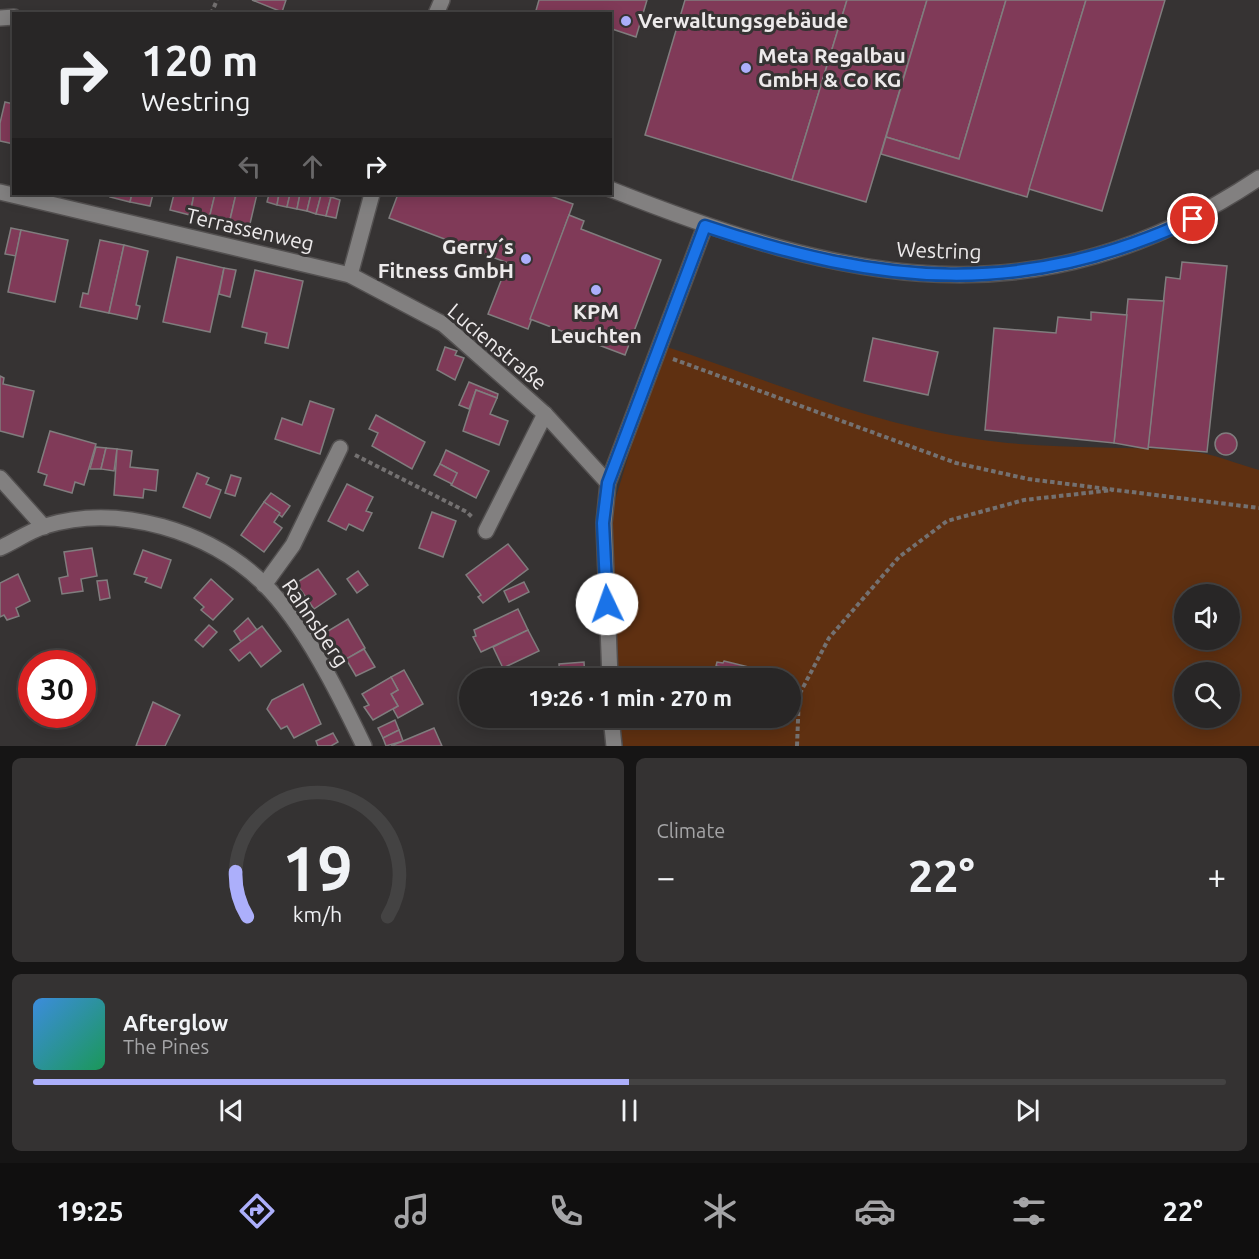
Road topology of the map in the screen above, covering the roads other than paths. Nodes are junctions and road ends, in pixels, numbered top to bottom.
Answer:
1 (1259, 178) edge
2 (612, 190) edge
3 (13, 195) edge
4 (372, 195) edge
5 (705, 226) junction
6 (350, 275) junction
7 (545, 414) junction
8 (340, 448) road end
9 (0, 478) edge
10 (608, 483) junction
11 (44, 527) junction
12 (482, 527) road end
13 (0, 548) edge
14 (264, 585) junction
15 (610, 668) edge
16 (612, 728) edge
17 (364, 746) edge
18 (614, 746) edge

1 - 5 street, Westring
2 - 5 street, Westring
3 - 6 street, Terrassenweg
4 - 6 street
5 - 10 street
6 - 7 street, Lucienstraße
7 - 10 street, Lucienstraße
7 - 12 street
8 - 14 street
9 - 11 street
10 - 15 street
11 - 13 street, Rahnsberg
11 - 14 street, Rahnsberg
14 - 17 street, Rahnsberg
16 - 18 street

